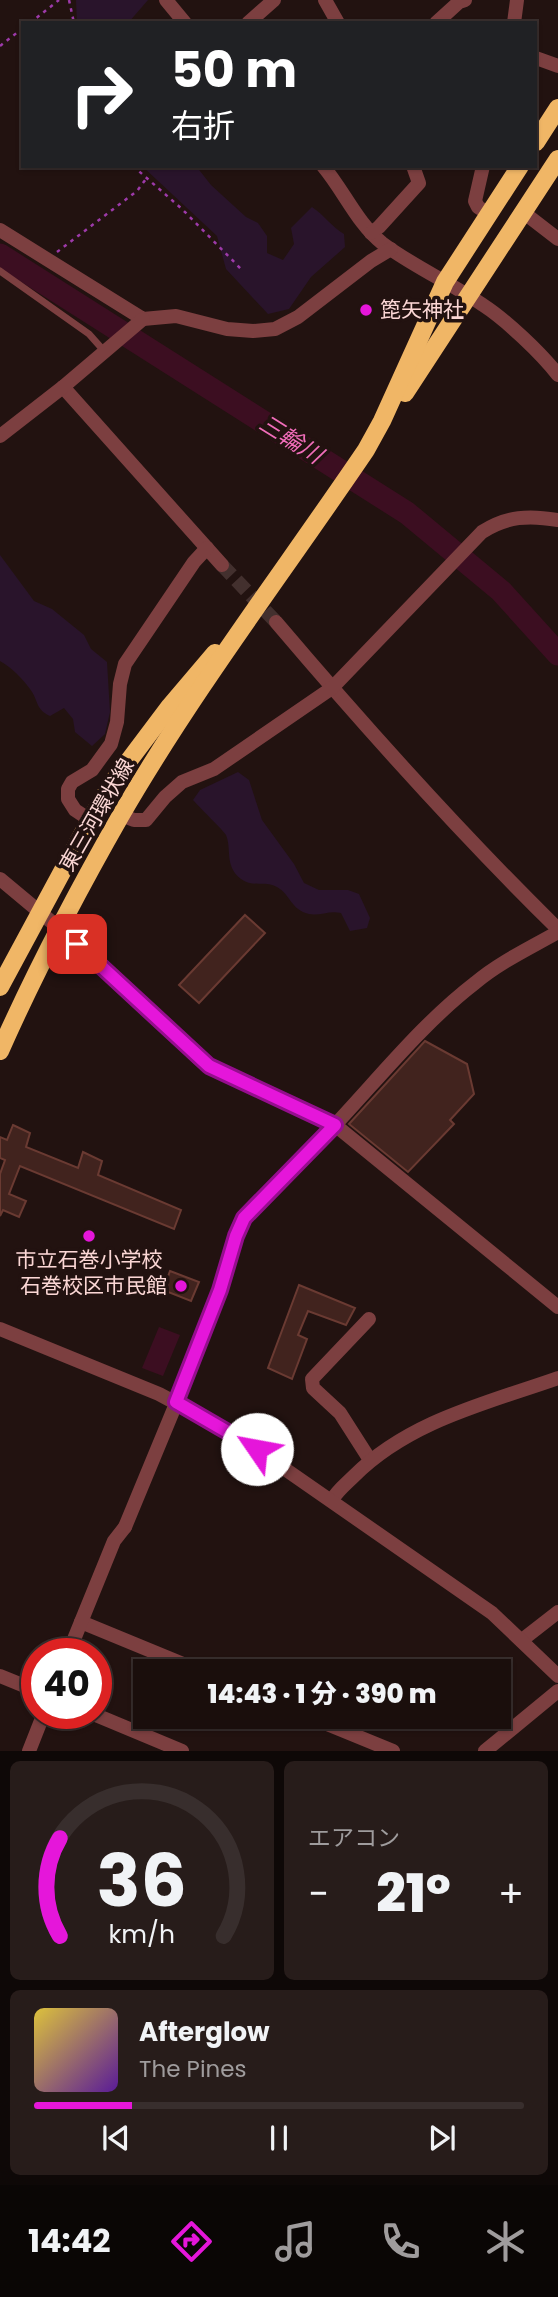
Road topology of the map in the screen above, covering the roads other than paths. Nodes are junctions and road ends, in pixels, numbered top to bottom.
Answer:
1 (166, 0) edge
2 (274, 0) edge
3 (325, 0) edge
4 (465, 0) edge
5 (517, 0) edge
6 (183, 21) edge
7 (250, 21) edge
8 (337, 21) edge
9 (438, 21) edge
10 (514, 21) edge
11 (537, 58) edge
12 (558, 66) edge
13 (558, 108) edge
14 (537, 140) edge
15 (558, 159) edge
16 (324, 168) edge
17 (414, 168) edge
18 (483, 168) edge
19 (519, 168) edge
20 (523, 212) junction
21 (489, 214) junction
22 (0, 230) edge
23 (371, 233) junction
24 (558, 239) edge
25 (391, 249) junction
26 (0, 271) edge
27 (445, 282) junction
28 (468, 295) junction
29 (141, 322) junction
30 (109, 349) junction
31 (558, 375) edge
32 (63, 387) junction
33 (382, 421) junction
34 (0, 436) edge
35 (558, 520) edge
36 (207, 548) junction
37 (222, 565) tunnel mouth
38 (252, 614) junction
39 (276, 622) tunnel mouth
40 (332, 688) junction
41 (121, 814) junction
42 (90, 820) junction
43 (0, 879) edge
44 (39, 912) junction
45 (58, 929) junction
46 (558, 931) edge
47 (2, 978) edge
48 (0, 1051) edge
49 (335, 1125) junction
50 (558, 1307) edge
51 (369, 1319) dead end
52 (0, 1329) edge
53 (558, 1378) edge
54 (176, 1402) junction
55 (370, 1460) junction
56 (332, 1500) junction
57 (558, 1612) edge
58 (81, 1622) junction
59 (74, 1638) edge
60 (522, 1640) junction
61 (171, 1659) edge
62 (0, 1676) edge
63 (558, 1676) edge
64 (21, 1685) edge
65 (558, 1691) edge
66 (112, 1722) edge
67 (38, 1729) edge
68 (339, 1729) edge
69 (29, 1751) edge
70 (182, 1751) edge
71 (393, 1751) edge
72 (485, 1751) edge

1 - 6 street
2 - 7 street
3 - 8 street
4 - 9 street
5 - 10 street
11 - 12 street
13 - 14 main road
15 - 20 main road, 東三河環状線
16 - 23 street
17 - 23 street
18 - 21 street
19 - 21 main road, 東三河環状線
20 - 24 street
20 - 28 main road, 東三河環状線
21 - 27 main road, 東三河環状線
22 - 29 street
23 - 25 street
25 - 27 street
25 - 29 street
26 - 30 lane
27 - 28 street
27 - 33 main road, 東三河環状線
28 - 31 street
28 - 33 main road, 東三河環状線
29 - 30 street
30 - 32 street
32 - 34 street
32 - 36 street
33 - 38 main road, 東三河環状線
35 - 40 street
36 - 37 street
36 - 42 street
38 - 41 main road, 東三河環状線
38 - 42 main road, 東三河環状線
39 - 40 street
40 - 41 street
40 - 46 street
41 - 45 main road, 東三河環状線
42 - 44 main road, 東三河環状線
43 - 44 street
44 - 45 street
44 - 47 main road, 東三河環状線
45 - 48 main road, 東三河環状線
45 - 49 street
46 - 49 street
49 - 50 street
49 - 54 street
51 - 55 street
52 - 54 street
53 - 55 street
54 - 56 street
54 - 58 street
55 - 56 street
56 - 60 street
57 - 60 street
58 - 59 street
58 - 61 street
60 - 63 street
62 - 64 street
65 - 72 street
66 - 70 street
67 - 69 street
68 - 71 street

